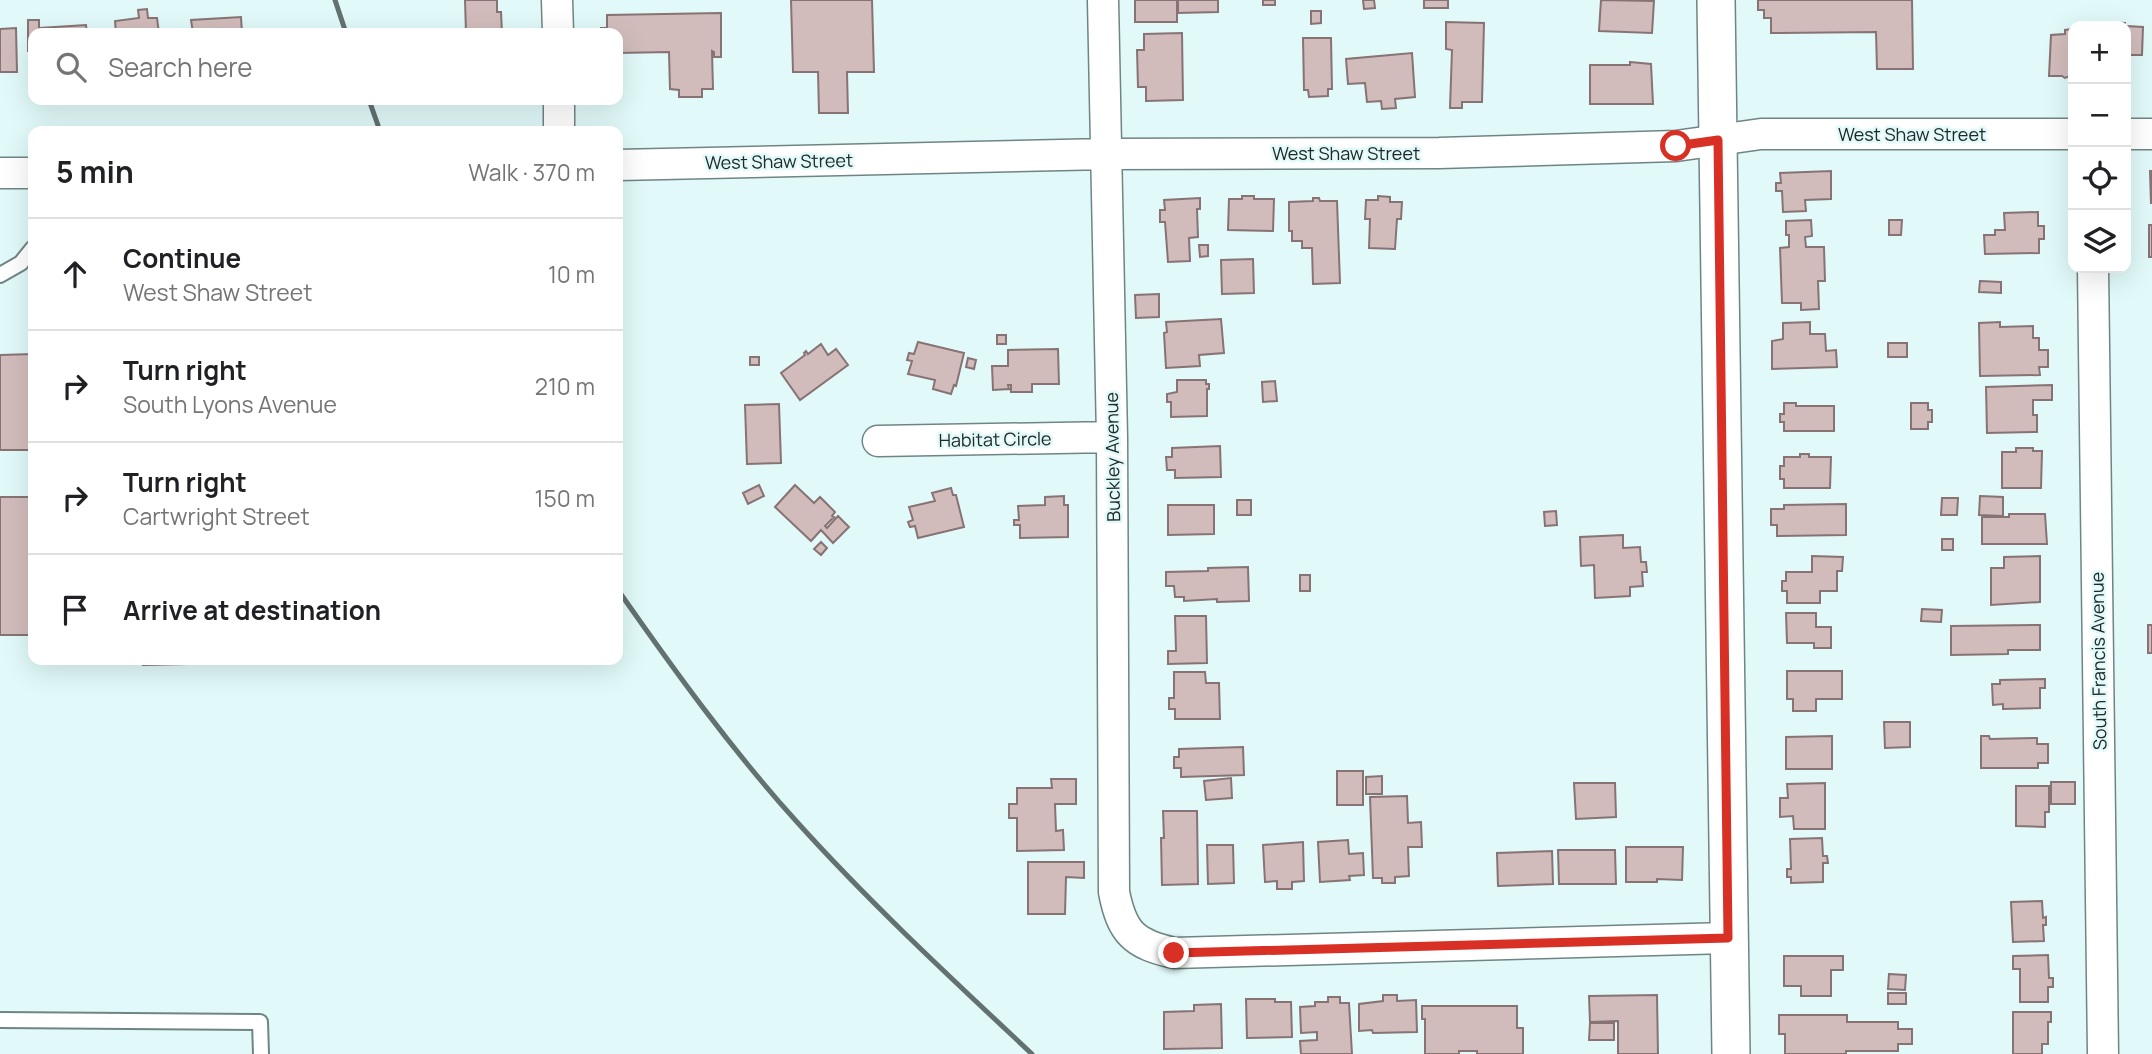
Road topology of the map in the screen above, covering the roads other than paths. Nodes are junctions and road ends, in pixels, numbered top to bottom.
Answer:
1 (557, 0) edge
2 (1103, 0) edge
3 (1716, 0) edge
4 (558, 28) edge
5 (559, 105) edge
6 (559, 126) edge
7 (2068, 134) edge
8 (2131, 134) edge
9 (2152, 134) edge
10 (1718, 140) junction
11 (1106, 154) junction
12 (623, 165) edge
13 (0, 173) edge
14 (28, 173) edge
15 (28, 254) edge
16 (2093, 273) edge
17 (0, 275) edge
18 (1112, 437) junction
19 (878, 441) dead end
20 (1728, 938) junction
21 (0, 1020) edge
22 (261, 1054) edge
23 (1731, 1054) edge
24 (2103, 1054) edge

1 - 4 street
2 - 11 street, Buckley Avenue
3 - 10 street
5 - 6 street
7 - 10 street, West Shaw Street
8 - 9 street
10 - 11 street, West Shaw Street
10 - 20 street
11 - 12 street, West Shaw Street
11 - 18 street, Buckley Avenue
13 - 14 street
15 - 17 lane
16 - 24 street, South Francis Avenue
18 - 19 street, Habitat Circle
18 - 20 street, Buckley Avenue
20 - 23 street
21 - 22 lane

